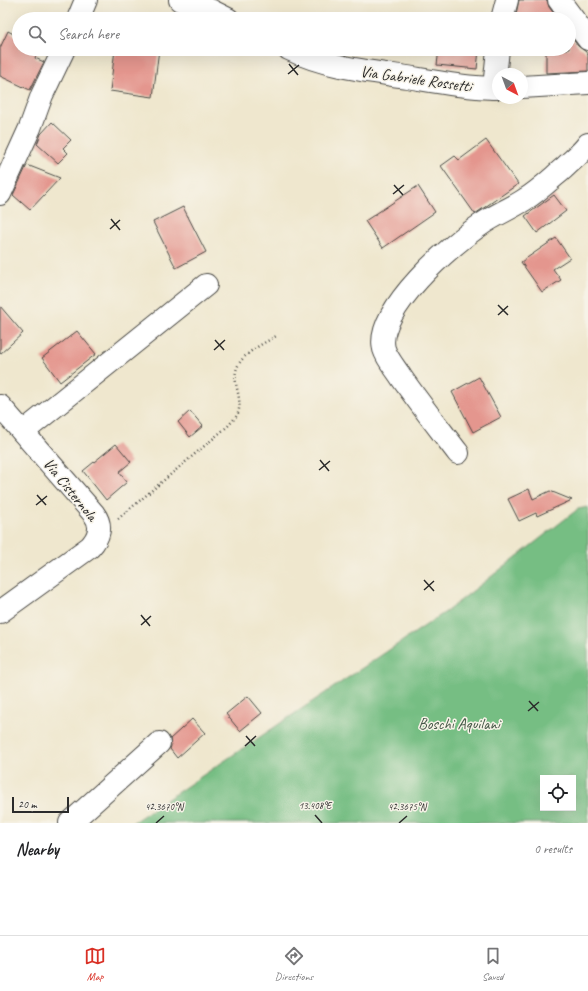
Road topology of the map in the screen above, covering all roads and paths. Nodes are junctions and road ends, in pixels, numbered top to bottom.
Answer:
1 (86, 0) edge
2 (180, 0) edge
3 (507, 0) edge
4 (559, 0) edge
5 (81, 12) edge
6 (214, 12) edge
7 (504, 12) edge
8 (568, 12) edge
9 (576, 23) edge
10 (588, 39) edge
11 (61, 56) edge
12 (305, 56) edge
13 (498, 56) edge
14 (497, 68) edge
15 (588, 83) edge
16 (528, 87) edge
17 (492, 88) edge
18 (588, 144) edge
19 (0, 194) edge
20 (206, 285) dead end
21 (278, 335) dead end
22 (0, 406) edge
23 (23, 432) junction
24 (458, 453) dead end
25 (98, 536) junction
26 (0, 612) edge
27 (159, 743) dead end
28 (70, 823) edge

1 - 5 street
2 - 6 street
3 - 7 street
4 - 8 street
9 - 10 street
11 - 19 street
12 - 17 street, Via Gabriele Rossetti
13 - 14 street
15 - 16 street
18 - 24 street
20 - 23 street
21 - 25 path
22 - 23 street, Via Cisternola
23 - 25 street, Via Cisternola
25 - 26 street, Via Cisternola
27 - 28 street

